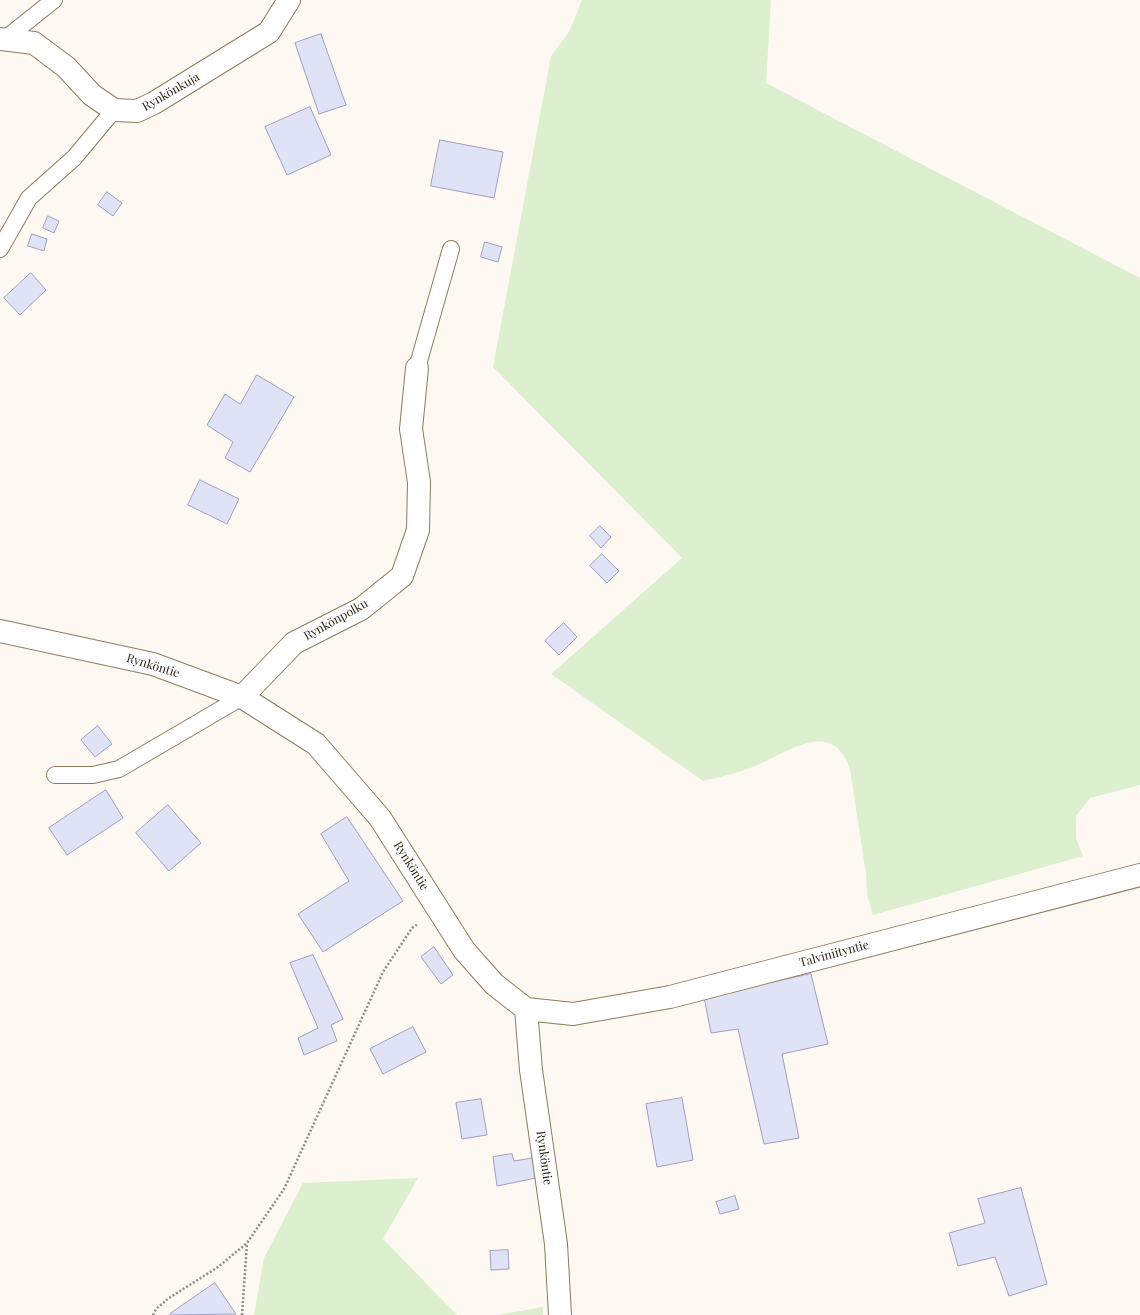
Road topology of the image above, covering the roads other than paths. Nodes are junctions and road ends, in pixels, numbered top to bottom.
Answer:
1 (54, 0) edge
2 (289, 0) edge
3 (3, 39) edge
4 (114, 110) junction
5 (0, 249) edge
6 (452, 249) dead end
7 (417, 368) joint
8 (0, 630) edge
9 (242, 697) junction
10 (55, 775) dead end
11 (1140, 875) edge
12 (526, 1009) junction
13 (560, 1315) edge

1 - 3 lane
2 - 4 street, Rynkönkuja
3 - 4 street
4 - 5 lane
6 - 7 lane
7 - 9 street, Rynkönpolku
8 - 9 street, Rynköntie
9 - 10 lane
9 - 12 street, Rynköntie
11 - 12 street, Talviniityntie
12 - 13 street, Rynköntie

